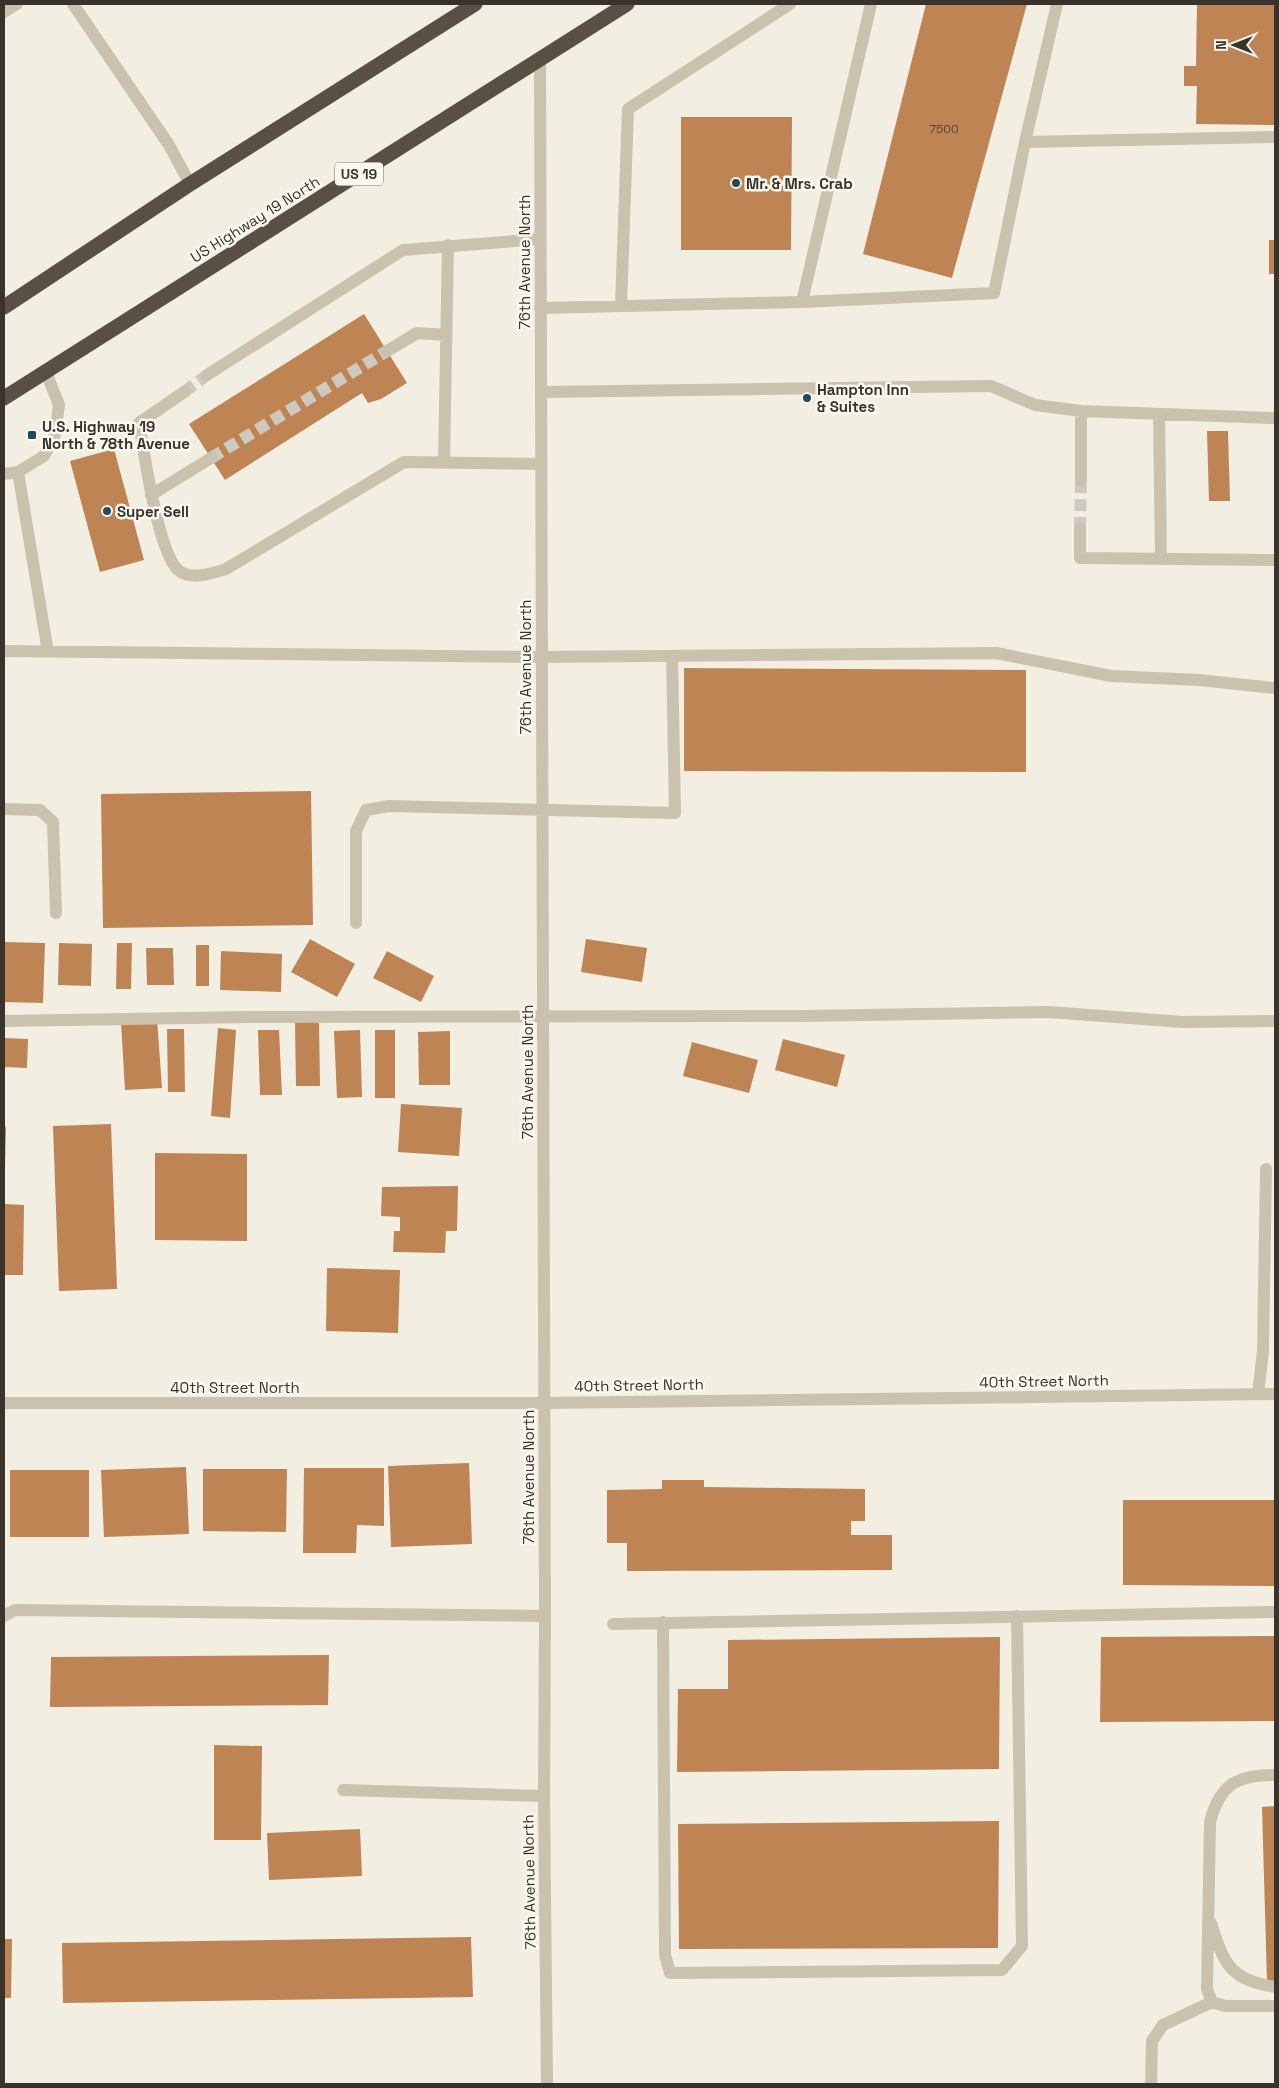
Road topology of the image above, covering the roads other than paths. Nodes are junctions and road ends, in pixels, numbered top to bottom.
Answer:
1 (17, 4) edge
2 (73, 4) edge
3 (475, 4) edge
4 (627, 4) edge
5 (790, 4) edge
6 (872, 4) edge
7 (1057, 4) edge
8 (4, 12) edge
9 (540, 60) junction
10 (1275, 137) edge
11 (1025, 142) junction
12 (190, 184) junction
13 (540, 239) junction
14 (448, 245) junction
15 (802, 302) junction
16 (621, 306) junction
17 (4, 307) edge
18 (540, 308) junction
19 (446, 335) junction
20 (387, 351) tunnel mouth
21 (46, 372) junction
22 (207, 375) tunnel mouth
23 (184, 392) tunnel mouth
24 (541, 392) junction
25 (4, 398) edge
26 (1081, 411) junction
27 (1159, 414) junction
28 (1275, 418) edge
29 (211, 458) tunnel mouth
30 (444, 463) junction
31 (541, 464) junction
32 (18, 472) junction
33 (4, 474) edge
34 (1081, 480) tunnel mouth
35 (151, 495) junction
36 (1080, 529) tunnel mouth
37 (1161, 559) junction
38 (1275, 560) edge
39 (4, 652) edge
40 (48, 652) junction
41 (672, 656) junction
42 (541, 657) junction
43 (1275, 688) edge
44 (4, 809) edge
45 (542, 810) junction
46 (56, 914) dead end
47 (356, 923) dead end
48 (543, 1018) junction
49 (4, 1021) edge
50 (1275, 1021) edge
51 (1266, 1169) dead end
52 (1258, 1394) junction
53 (1275, 1394) edge
54 (4, 1403) edge
55 (544, 1403) junction
56 (1275, 1612) edge
57 (4, 1616) edge
58 (545, 1616) junction
59 (1017, 1616) junction
60 (663, 1622) junction
61 (613, 1624) dead end
62 (1275, 1775) edge
63 (343, 1790) dead end
64 (544, 1796) junction
65 (1208, 1914) junction
66 (1275, 1987) edge
67 (1212, 2002) junction
68 (1275, 2006) edge
69 (547, 2084) edge
70 (1151, 2084) edge

1 - 8 street
2 - 12 street
3 - 12 highway
4 - 9 highway, US Highway 19 North / US 19
5 - 16 street
6 - 15 street
7 - 11 street
9 - 13 street, 76th Avenue North
9 - 21 highway, US Highway 19 North / US 19
10 - 11 street
11 - 15 street
12 - 17 highway
13 - 14 street
13 - 18 street, 76th Avenue North
14 - 19 street
14 - 22 street
15 - 16 street
16 - 18 street
18 - 24 street, 76th Avenue North
19 - 20 street
19 - 30 street
21 - 25 highway, US Highway 19 North / US 19
21 - 32 street
23 - 35 street
24 - 26 street
24 - 31 street, 76th Avenue North
26 - 27 street
26 - 34 street
27 - 28 street
27 - 37 street
29 - 35 street
30 - 31 street
30 - 35 street
31 - 42 street, 76th Avenue North
32 - 33 street
32 - 40 street
36 - 37 street
37 - 38 street
39 - 40 street
40 - 42 street
41 - 42 street
41 - 43 street
41 - 45 street
42 - 45 street, 76th Avenue North
44 - 46 street
45 - 47 street
45 - 48 street, 76th Avenue North
48 - 49 street
48 - 50 street
48 - 55 street, 76th Avenue North
51 - 52 street
52 - 53 street, 40th Street North
52 - 55 street, 40th Street North
54 - 55 street, 40th Street North
55 - 58 street, 76th Avenue North
56 - 59 street
57 - 58 street
58 - 64 street, 76th Avenue North
59 - 60 street
59 - 60 street
60 - 61 street
62 - 65 street
63 - 64 street
64 - 69 street, 76th Avenue North
65 - 66 street
65 - 67 street
67 - 68 street
67 - 70 street

